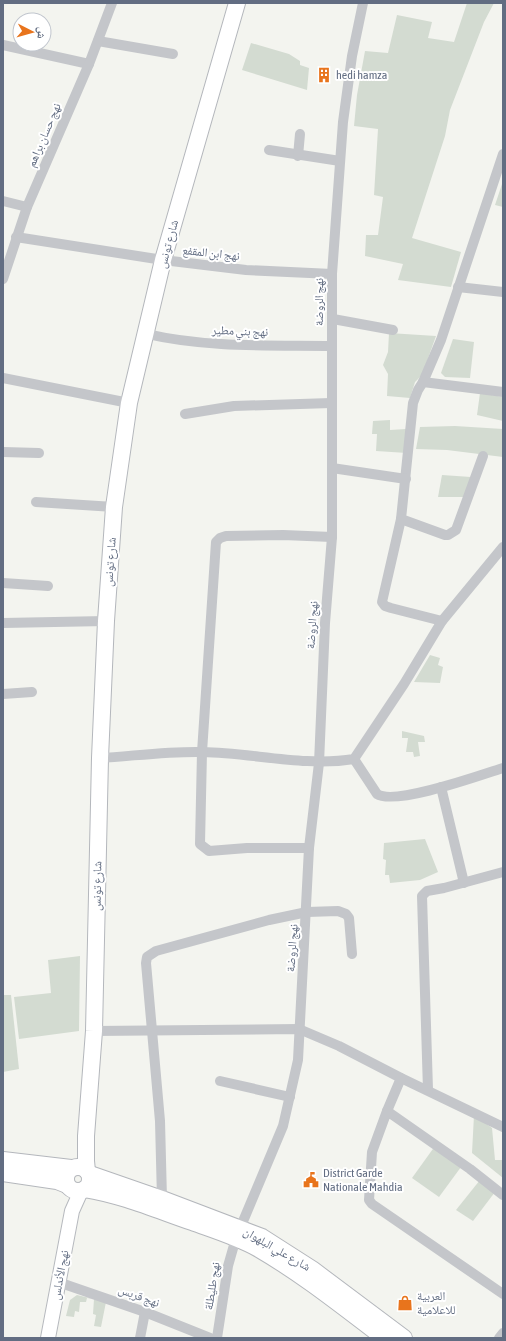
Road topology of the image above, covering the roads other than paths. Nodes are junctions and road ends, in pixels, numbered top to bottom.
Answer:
1 (112, 3) edge
2 (237, 3) edge
3 (363, 3) edge
4 (98, 41) junction
5 (3, 45) edge
6 (173, 54) dead end
7 (89, 64) junction
8 (300, 134) dead end
9 (269, 150) dead end
10 (503, 154) edge
11 (298, 156) junction
12 (340, 161) junction
13 (501, 165) edge
14 (3, 201) edge
15 (27, 207) junction
16 (16, 237) junction
17 (163, 260) junction
18 (332, 274) junction
19 (3, 279) edge
20 (458, 287) junction
21 (503, 292) edge
22 (333, 319) junction
23 (393, 330) dead end
24 (146, 334) junction
25 (332, 346) junction
26 (3, 378) edge
27 (423, 382) junction
28 (503, 392) edge
29 (130, 403) junction
30 (331, 403) junction
31 (185, 414) dead end
32 (3, 452) edge
33 (39, 453) dead end
34 (483, 456) dead end
35 (332, 468) junction
36 (406, 479) junction
37 (36, 502) dead end
38 (114, 507) junction
39 (401, 519) junction
40 (332, 537) junction
41 (503, 547) edge
42 (3, 583) edge
43 (48, 586) dead end
44 (106, 621) junction
45 (442, 621) junction
46 (3, 623) edge
47 (32, 692) dead end
48 (3, 694) edge
49 (202, 752) junction
50 (100, 758) junction
51 (354, 759) junction
52 (319, 762) junction
53 (503, 768) edge
54 (441, 787) junction
55 (310, 848) junction
56 (503, 872) edge
57 (464, 883) junction
58 (308, 912) junction
59 (352, 954) dead end
60 (299, 1029) junction
61 (94, 1031) junction
62 (152, 1031) junction
63 (400, 1078) junction
64 (220, 1081) dead end
65 (428, 1090) junction
66 (290, 1097) junction
67 (387, 1112) junction
68 (503, 1127) edge
69 (3, 1160) edge
70 (3, 1173) edge
71 (78, 1179) junction
72 (503, 1195) edge
73 (162, 1199) junction
74 (238, 1233) junction
75 (58, 1282) junction
76 (330, 1290) junction
77 (503, 1294) edge
78 (145, 1312) junction
79 (503, 1332) edge
80 (48, 1338) edge
81 (140, 1338) edge
82 (210, 1338) edge
83 (217, 1338) edge
84 (384, 1338) edge
85 (404, 1338) edge
86 (499, 1338) edge

1 - 4 street, نهج حسان براهم
2 - 17 main road, شارع تونس
3 - 12 street, نهج الروضة
4 - 6 street
4 - 7 street, نهج حسان براهم
5 - 7 street
7 - 15 street, نهج حسان براهم
8 - 11 street
9 - 11 street
10 - 13 street
11 - 12 street
12 - 18 street, نهج الروضة
13 - 20 street
14 - 15 street
15 - 16 street, نهج حسان براهم
16 - 17 street, نهج ابن المقفع
16 - 19 street, نهج حسان براهم
17 - 18 street, نهج ابن المقفع
17 - 24 main road, شارع تونس
18 - 22 street, نهج الروضة
20 - 21 street
20 - 27 street
22 - 23 street
22 - 25 street, نهج الروضة
24 - 25 street, نهج بني مطير
24 - 29 main road, شارع تونس
25 - 30 street, نهج الروضة
26 - 29 street
27 - 28 street
27 - 36 street
29 - 38 main road, شارع تونس
30 - 31 street
30 - 35 street, نهج الروضة
32 - 33 street
34 - 39 street
35 - 36 street
35 - 40 street, نهج الروضة
36 - 39 street
37 - 38 street
38 - 44 main road, شارع تونس
39 - 45 street
40 - 49 street
40 - 52 street, نهج الروضة
41 - 45 street
42 - 43 street
44 - 46 street
44 - 50 main road, شارع تونس
45 - 51 street
47 - 48 street
49 - 50 street
49 - 52 street
49 - 55 street
50 - 61 main road, شارع تونس
51 - 52 street
51 - 54 street
52 - 55 street, نهج الروضة
53 - 54 street
54 - 57 street
55 - 58 street, نهج الروضة
56 - 57 street
57 - 65 street
58 - 59 street
58 - 60 street, نهج الروضة
58 - 62 street
60 - 62 street
60 - 63 street
60 - 66 street, نهج الروضة
61 - 62 street
61 - 71 main road, شارع تونس
62 - 73 street
63 - 65 street
63 - 67 street
64 - 66 street
65 - 68 street
66 - 74 street, نهج الروضة
67 - 72 street
67 - 77 street
69 - 71 main road, شارع علي البلهوان
70 - 71 main road, شارع علي البلهوان
71 - 73 main road, شارع علي البلهوان
71 - 74 main road, شارع علي البلهوان
71 - 75 street, نهج الأندلس
73 - 74 main road, شارع علي البلهوان
74 - 76 main road, شارع علي البلهوان
74 - 83 street, نهج طليطلة
75 - 78 street, نهج قربس
75 - 80 street, نهج الأندلس
76 - 84 main road, شارع علي البلهوان
76 - 85 main road, شارع علي البلهوان
78 - 81 street
78 - 82 street, نهج قربس
79 - 86 street

